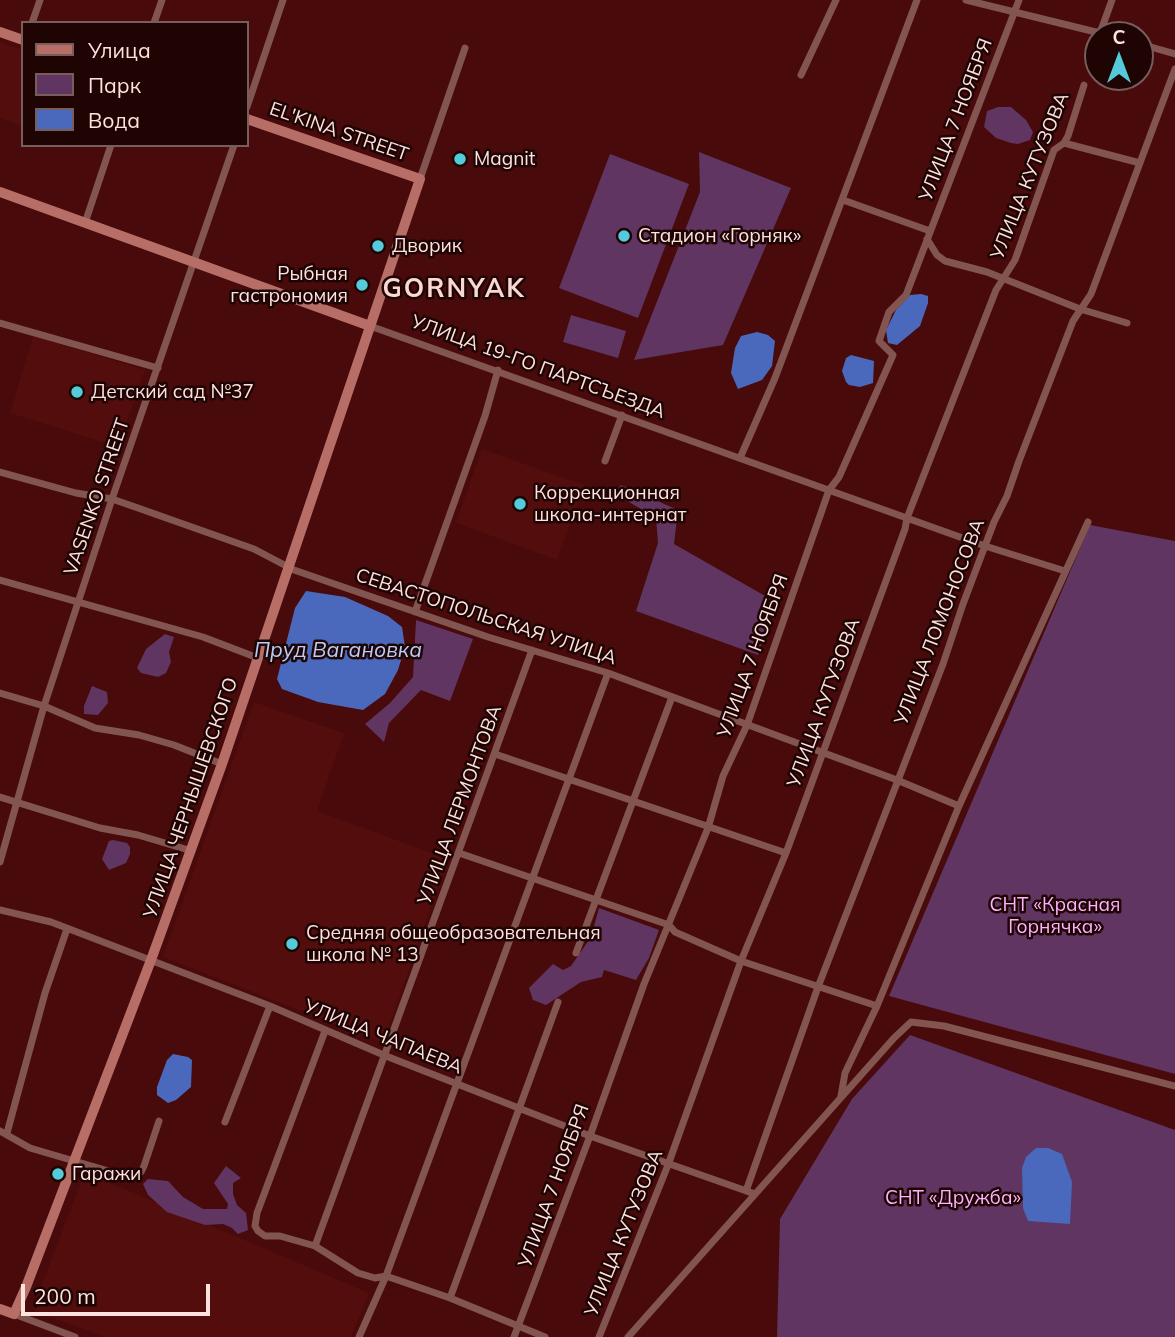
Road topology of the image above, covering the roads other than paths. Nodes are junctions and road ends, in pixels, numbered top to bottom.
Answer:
1 (40, 0) edge
2 (162, 0) edge
3 (283, 0) edge
4 (836, 0) edge
5 (917, 0) edge
6 (966, 0) edge
7 (1019, 0) edge
8 (1112, 0) edge
9 (1014, 13) junction
10 (33, 21) edge
11 (155, 21) edge
12 (1107, 21) edge
13 (1084, 29) edge
14 (0, 32) edge
15 (21, 39) edge
16 (465, 48) dead end
17 (1154, 48) edge
18 (1175, 54) edge
19 (1175, 69) edge
20 (801, 75) dead end
21 (1084, 85) dead end
22 (248, 104) edge
23 (248, 118) edge
24 (1064, 143) junction
25 (110, 147) edge
26 (233, 147) edge
27 (1140, 163) junction
28 (420, 179) junction
29 (0, 192) edge
30 (843, 200) junction
31 (85, 223) junction
32 (929, 235) junction
33 (194, 263) junction
34 (1003, 280) junction
35 (1080, 309) junction
36 (0, 323) edge
37 (1127, 323) dead end
38 (370, 326) junction
39 (158, 368) junction
40 (498, 370) junction
41 (622, 415) junction
42 (740, 458) junction
43 (605, 461) dead end
44 (0, 472) edge
45 (830, 489) junction
46 (112, 499) junction
47 (906, 517) junction
48 (1088, 522) dead end
49 (985, 546) junction
50 (289, 568) junction
51 (1065, 571) junction
52 (0, 580) edge
53 (79, 602) junction
54 (415, 612) junction
55 (533, 650) junction
56 (258, 658) junction
57 (608, 673) junction
58 (0, 692) edge
59 (672, 697) junction
60 (44, 706) junction
61 (747, 725) junction
62 (821, 753) junction
63 (495, 754) junction
64 (222, 764) junction
65 (569, 780) junction
66 (897, 780) junction
67 (0, 797) edge
68 (16, 801) junction
69 (634, 802) junction
70 (959, 806) junction
71 (708, 828) junction
72 (192, 851) junction
73 (459, 853) junction
74 (786, 853) junction
75 (0, 862) edge
76 (533, 878) junction
77 (596, 900) junction
78 (0, 910) edge
79 (669, 925) junction
80 (67, 929) junction
81 (576, 953) dead end
82 (151, 960) junction
83 (741, 961) junction
84 (818, 987) junction
85 (558, 1002) dead end
86 (270, 1006) junction
87 (877, 1006) junction
88 (325, 1031) junction
89 (386, 1056) junction
90 (456, 1084) junction
91 (1175, 1086) edge
92 (841, 1097) junction
93 (519, 1108) junction
94 (159, 1121) dead end
95 (225, 1122) dead end
96 (3, 1132) edge
97 (590, 1136) junction
98 (75, 1161) junction
99 (668, 1165) junction
100 (746, 1191) junction
101 (755, 1194) junction
102 (315, 1246) junction
103 (386, 1276) junction
104 (450, 1298) junction
105 (0, 1309) edge
106 (14, 1314) junction
107 (519, 1326) junction
108 (75, 1337) edge
109 (359, 1337) edge
110 (514, 1337) edge
111 (545, 1337) edge
112 (599, 1337) edge
113 (628, 1337) edge

1 - 10 street
2 - 11 street
3 - 22 street
4 - 20 street
5 - 30 street
6 - 9 street
7 - 9 street, УЛИЦА 7 НОЯБРЯ
8 - 12 street
9 - 13 street
9 - 32 street, УЛИЦА 7 НОЯБРЯ
14 - 15 street
16 - 28 street, УЛИЦА ЧЕРНЫШЕВСКОГО
17 - 18 street
19 - 27 street, УЛИЦА ЛОМОНОСОВА
21 - 24 street, УЛИЦА КУТУЗОВА
23 - 28 street, EL'KINA STREET
24 - 27 street
24 - 34 street, УЛИЦА КУТУЗОВА
25 - 31 street
26 - 33 street, VASENKO STREET
27 - 35 street, УЛИЦА ЛОМОНОСОВА
28 - 38 street, УЛИЦА ЧЕРНЫШЕВСКОГО
29 - 31 street, УЛИЦА 19-ГО ПАРТСЪЕЗДА
30 - 32 street
30 - 42 street
31 - 33 street, УЛИЦА 19-ГО ПАРТСЪЕЗДА
32 - 34 street
32 - 45 street, УЛИЦА 7 НОЯБРЯ
33 - 38 street, УЛИЦА 19-ГО ПАРТСЪЕЗДА
33 - 39 street, VASENKO STREET
34 - 35 street
34 - 47 street, УЛИЦА КУТУЗОВА
35 - 37 street
35 - 49 street, УЛИЦА ЛОМОНОСОВА
36 - 39 street
38 - 40 street, УЛИЦА 19-ГО ПАРТСЪЕЗДА
38 - 50 street, УЛИЦА ЧЕРНЫШЕВСКОГО
39 - 46 street, VASENKO STREET
40 - 41 street, УЛИЦА 19-ГО ПАРТСЪЕЗДА
40 - 54 street
41 - 42 street, УЛИЦА 19-ГО ПАРТСЪЕЗДА
41 - 43 street
42 - 45 street, УЛИЦА 19-ГО ПАРТСЪЕЗДА
44 - 46 street, СЕВАСТОПОЛЬСКАЯ УЛИЦА
45 - 47 street, УЛИЦА 19-ГО ПАРТСЪЕЗДА
45 - 61 street, УЛИЦА 7 НОЯБРЯ
46 - 50 street, СЕВАСТОПОЛЬСКАЯ УЛИЦА
46 - 53 street, VASENKO STREET
47 - 49 street, УЛИЦА 19-ГО ПАРТСЪЕЗДА
47 - 62 street, УЛИЦА КУТУЗОВА
48 - 51 street
49 - 51 street, УЛИЦА 19-ГО ПАРТСЪЕЗДА
49 - 66 street, УЛИЦА ЛОМОНОСОВА
50 - 54 street, СЕВАСТОПОЛЬСКАЯ УЛИЦА
50 - 56 street, УЛИЦА ЧЕРНЫШЕВСКОГО
51 - 70 street
52 - 53 street
53 - 56 street
53 - 60 street, VASENKO STREET
54 - 55 street, СЕВАСТОПОЛЬСКАЯ УЛИЦА
55 - 57 street, СЕВАСТОПОЛЬСКАЯ УЛИЦА
55 - 63 street, УЛИЦА ЛЕРМОНТОВА
56 - 64 street, УЛИЦА ЧЕРНЫШЕВСКОГО
57 - 59 street, СЕВАСТОПОЛЬСКАЯ УЛИЦА
57 - 65 street
58 - 60 street
59 - 61 street, СЕВАСТОПОЛЬСКАЯ УЛИЦА
59 - 69 street
60 - 64 street
60 - 68 street, VASENKO STREET
61 - 62 street, СЕВАСТОПОЛЬСКАЯ УЛИЦА
61 - 71 street, УЛИЦА 7 НОЯБРЯ
62 - 66 street, СЕВАСТОПОЛЬСКАЯ УЛИЦА
62 - 74 street, УЛИЦА КУТУЗОВА
63 - 65 street
63 - 73 street, УЛИЦА ЛЕРМОНТОВА
64 - 72 street, УЛИЦА ЧЕРНЫШЕВСКОГО
65 - 69 street
65 - 76 street
66 - 70 street, СЕВАСТОПОЛЬСКАЯ УЛИЦА
66 - 84 street, УЛИЦА ЛОМОНОСОВА
67 - 68 street
68 - 72 street
68 - 75 street, VASENKO STREET
69 - 71 street
69 - 77 street
70 - 87 street
71 - 74 street
71 - 79 street, УЛИЦА 7 НОЯБРЯ
72 - 82 street, УЛИЦА ЧЕРНЫШЕВСКОГО
73 - 76 street
73 - 89 street, УЛИЦА ЛЕРМОНТОВА
74 - 83 street, УЛИЦА КУТУЗОВА
76 - 77 street
76 - 90 street
77 - 79 street
77 - 81 street
78 - 80 street, УЛИЦА ЧАПАЕВА
79 - 83 street
79 - 97 street, УЛИЦА 7 НОЯБРЯ
80 - 82 street, УЛИЦА ЧАПАЕВА
80 - 96 street
82 - 86 street, УЛИЦА ЧАПАЕВА
82 - 98 street, УЛИЦА ЧЕРНЫШЕВСКОГО
83 - 84 street
83 - 99 street, УЛИЦА КУТУЗОВА
84 - 87 street
84 - 100 street, УЛИЦА ЛОМОНОСОВА
85 - 93 street
86 - 88 street, УЛИЦА ЧАПАЕВА
86 - 95 street
87 - 92 street
88 - 89 street, УЛИЦА ЧАПАЕВА
88 - 102 street
89 - 90 street, УЛИЦА ЧАПАЕВА
89 - 102 street, УЛИЦА ЛЕРМОНТОВА
90 - 93 street, УЛИЦА ЧАПАЕВА
90 - 103 street
91 - 92 street
92 - 101 street
93 - 97 street, УЛИЦА ЧАПАЕВА
93 - 104 street
94 - 98 street
96 - 98 street
97 - 99 street, УЛИЦА ЧАПАЕВА
97 - 107 street, УЛИЦА 7 НОЯБРЯ
98 - 106 street, УЛИЦА ЧЕРНЫШЕВСКОГО
99 - 100 street, УЛИЦА ЧАПАЕВА
99 - 112 street, УЛИЦА КУТУЗОВА
100 - 101 street, УЛИЦА ЧАПАЕВА
101 - 113 street
102 - 103 street
103 - 104 street
103 - 109 street
104 - 107 street
105 - 106 street
106 - 108 street
107 - 110 street, УЛИЦА 7 НОЯБРЯ
107 - 111 street

